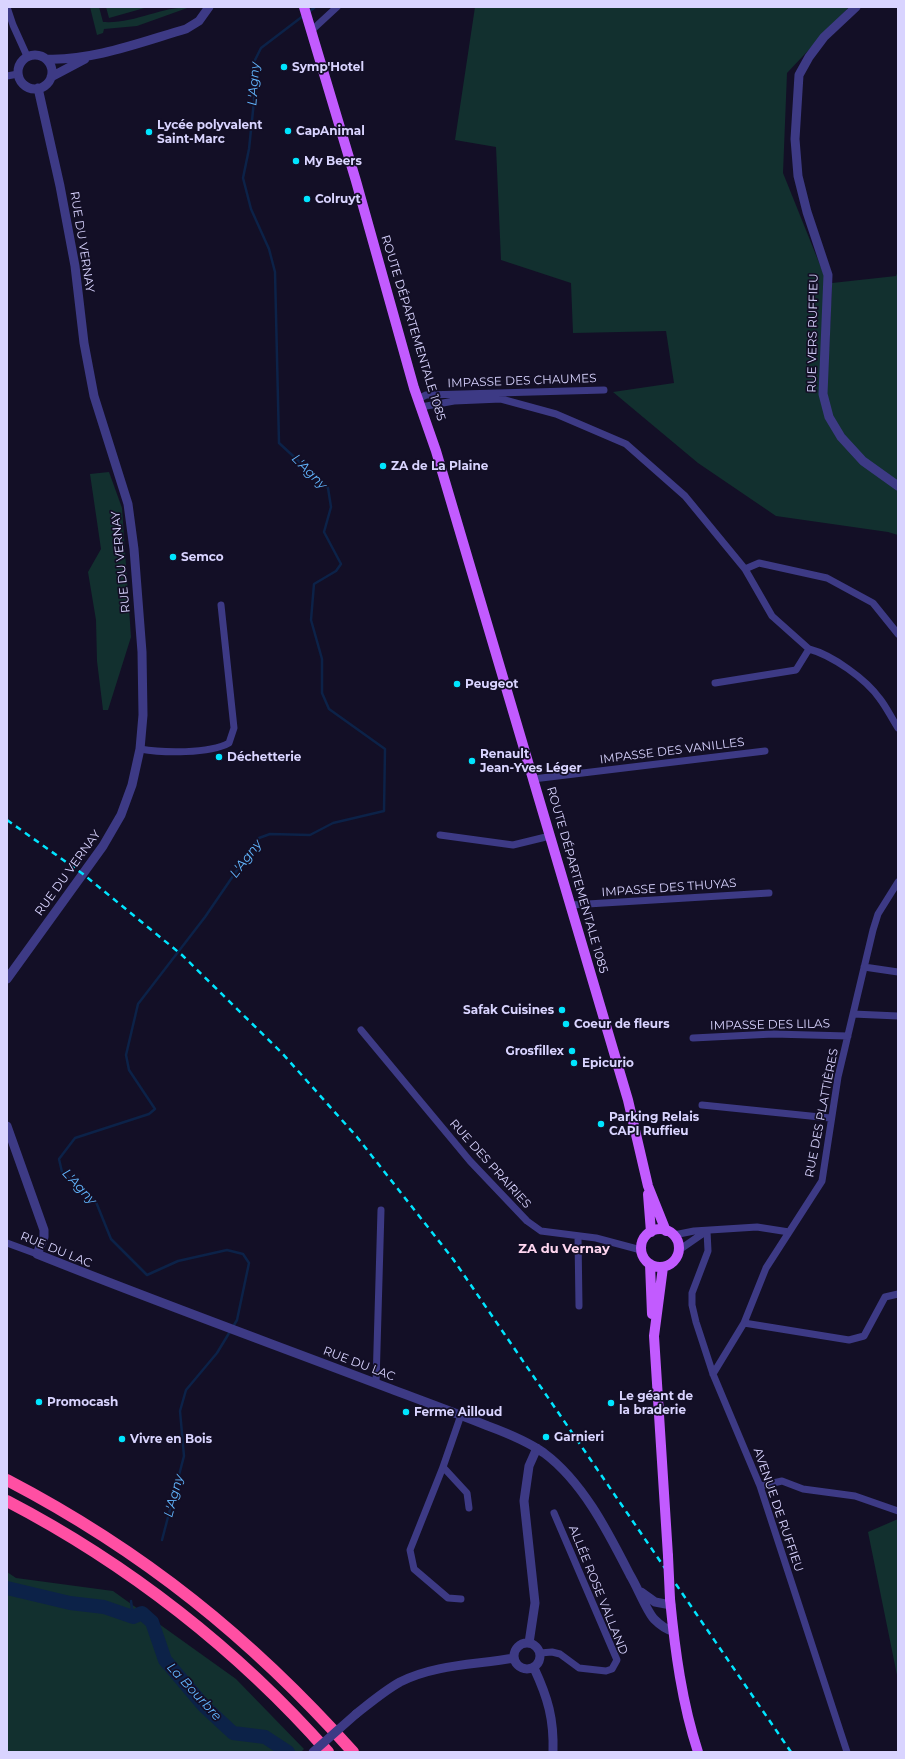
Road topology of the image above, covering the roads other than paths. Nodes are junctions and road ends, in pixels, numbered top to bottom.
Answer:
1 (7, 7) edge
2 (209, 7) edge
3 (304, 7) edge
4 (337, 7) edge
5 (856, 7) edge
6 (310, 27) junction
7 (27, 56) junction
8 (90, 56) junction
9 (46, 59) junction
10 (18, 74) junction
11 (7, 76) edge
12 (51, 77) junction
13 (38, 88) junction
14 (604, 390) dead end
15 (420, 403) junction
16 (898, 486) edge
17 (745, 569) junction
18 (221, 605) dead end
19 (898, 634) edge
20 (809, 649) junction
21 (715, 683) dead end
22 (898, 728) edge
23 (140, 749) junction
24 (765, 752) dead end
25 (533, 779) junction
26 (440, 835) dead end
27 (550, 836) junction
28 (898, 882) edge
29 (769, 893) dead end
30 (571, 905) junction
31 (864, 967) junction
32 (898, 972) edge
33 (7, 980) edge
34 (853, 1014) junction
35 (898, 1016) edge
36 (361, 1030) dead end
37 (848, 1036) junction
38 (693, 1038) dead end
39 (702, 1105) dead end
40 (830, 1118) junction
41 (7, 1126) edge
42 (648, 1186) junction
43 (381, 1210) dead end
44 (707, 1231) junction
45 (651, 1232) junction
46 (789, 1232) junction
47 (670, 1233) junction
48 (578, 1237) junction
49 (7, 1243) edge
50 (641, 1250) junction
51 (679, 1250) junction
52 (37, 1254) junction
53 (650, 1264) junction
54 (663, 1267) junction
55 (898, 1294) edge
56 (579, 1306) dead end
57 (744, 1323) junction
58 (654, 1336) junction
59 (713, 1374) junction
60 (376, 1383) junction
61 (461, 1414) junction
62 (536, 1448) junction
63 (443, 1467) junction
64 (7, 1480) edge
65 (760, 1486) junction
66 (7, 1501) edge
67 (469, 1508) dead end
68 (898, 1511) edge
69 (554, 1513) dead end
70 (639, 1590) junction
71 (461, 1599) dead end
72 (671, 1602) junction
73 (673, 1631) junction
74 (529, 1643) junction
75 (540, 1653) junction
76 (514, 1658) junction
77 (534, 1668) junction
78 (313, 1752) edge
79 (328, 1752) edge
80 (353, 1752) edge
81 (554, 1752) edge
82 (698, 1752) edge
83 (847, 1752) edge

1 - 7 street
2 - 8 street
3 - 6 main road, ROUTE DÉPARTEMENTALE 1085
4 - 6 street
5 - 16 street, RUE VERS RUFFIEU
6 - 15 main road, ROUTE DÉPARTEMENTALE 1085
7 - 9 street
7 - 10 street
8 - 9 street
8 - 12 street
9 - 12 street
10 - 11 street
10 - 13 street
12 - 13 street
13 - 23 street, RUE DU VERNAY
14 - 15 street, IMPASSE DES CHAUMES
15 - 17 street
15 - 25 main road, ROUTE DÉPARTEMENTALE 1085
17 - 19 street
17 - 20 street
18 - 23 street
20 - 21 street
20 - 22 street
23 - 33 street, RUE DU VERNAY
24 - 25 street, IMPASSE DES VANILLES
25 - 27 main road, ROUTE DÉPARTEMENTALE 1085
26 - 27 street
27 - 30 main road, ROUTE DÉPARTEMENTALE 1085
28 - 31 street, RUE DES PLATTIÈRES
29 - 30 street, IMPASSE DES THUYAS
30 - 42 main road, ROUTE DÉPARTEMENTALE 1085
31 - 32 street
31 - 34 street, RUE DES PLATTIÈRES
34 - 35 street
34 - 37 street, RUE DES PLATTIÈRES
36 - 48 street, RUE DES PRAIRIES
37 - 38 street, IMPASSE DES LILAS
37 - 40 street, RUE DES PLATTIÈRES
39 - 40 street
40 - 46 street, RUE DES PLATTIÈRES
41 - 52 street
42 - 45 main road
42 - 47 main road
43 - 60 street
44 - 46 street
44 - 47 street
44 - 51 street
44 - 59 street, AVENUE DE RUFFIEU
45 - 47 main road
45 - 50 main road
46 - 57 street, RUE DES PLATTIÈRES
47 - 51 main road
48 - 50 street, RUE DES PRAIRIES
48 - 56 street
49 - 52 street, RUE DU LAC
50 - 53 main road
51 - 54 main road
52 - 60 street, RUE DU LAC
53 - 54 main road
53 - 58 main road
54 - 58 main road
55 - 57 street
57 - 59 street, RUE DES PLATTIÈRES
58 - 72 main road, bridge
59 - 65 street, AVENUE DE RUFFIEU
60 - 61 street, RUE DU LAC
61 - 62 street, RUE DU LAC
61 - 63 street
62 - 70 street, RUE DU LAC
62 - 74 street
63 - 67 street
63 - 71 street
64 - 80 highway
65 - 68 street
65 - 83 street, AVENUE DE RUFFIEU
66 - 79 highway
69 - 75 street, ALLÉE ROSE VALLAND
70 - 72 street, RUE DU LAC
70 - 73 street, RUE DU LAC
72 - 73 main road
73 - 82 main road
74 - 75 street
74 - 76 street
75 - 77 street
76 - 77 street
76 - 78 street, bridge
77 - 81 street

